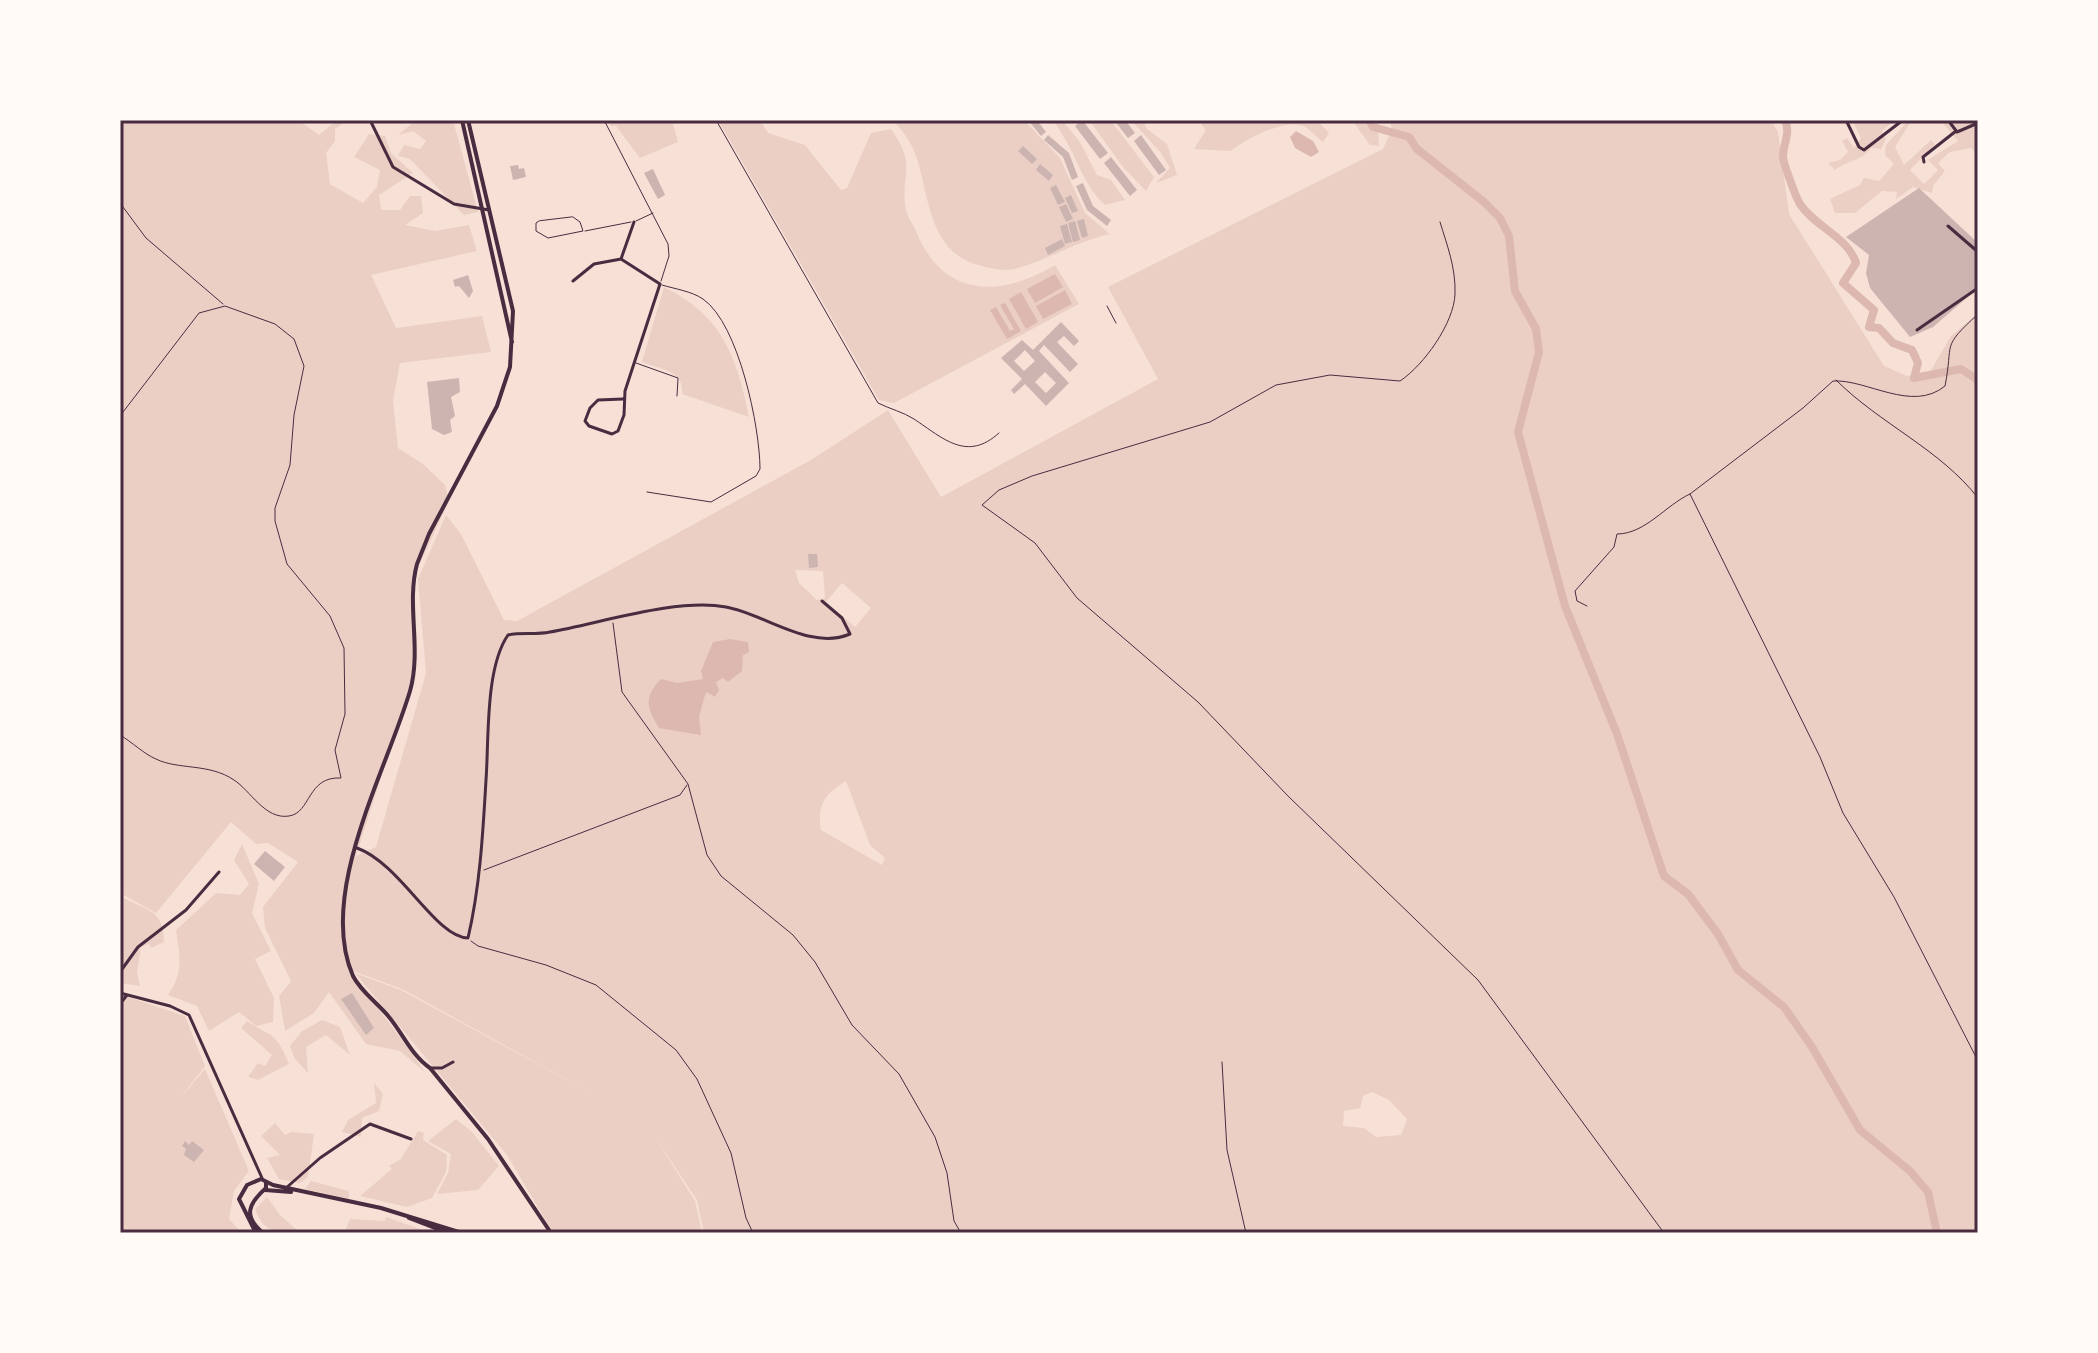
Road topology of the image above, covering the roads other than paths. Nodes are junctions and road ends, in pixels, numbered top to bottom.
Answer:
1 (370, 120) edge
2 (462, 120) edge
3 (470, 120) edge
4 (604, 120) edge
5 (716, 120) edge
6 (1846, 120) edge
7 (1948, 120) edge
8 (1901, 121) edge
9 (1978, 123) edge
10 (1956, 131) junction
11 (1924, 162) dead end
12 (477, 184) junction
13 (484, 186) junction
14 (488, 199) junction
15 (482, 207) junction
16 (491, 211) junction
17 (654, 213) junction
18 (634, 222) junction
19 (1948, 226) dead end
20 (583, 231) junction
21 (1978, 252) edge
22 (621, 259) junction
23 (573, 281) dead end
24 (660, 284) junction
25 (1978, 288) edge
26 (1107, 306) dead end
27 (1116, 323) dead end
28 (1917, 330) dead end
29 (512, 344) junction
30 (636, 363) junction
31 (677, 396) dead end
32 (623, 399) junction
33 (999, 433) dead end
34 (647, 492) dead end
35 (822, 601) dead end
36 (357, 848) junction
37 (219, 872) dead end
38 (120, 972) edge
39 (120, 993) edge
40 (127, 995) junction
41 (120, 1004) edge
42 (453, 1062) dead end
43 (430, 1068) junction
44 (411, 1139) dead end
45 (254, 1165) junction
46 (264, 1181) junction
47 (255, 1182) junction
48 (286, 1188) junction
49 (264, 1190) junction
50 (256, 1233) edge
51 (263, 1233) edge
52 (448, 1233) edge
53 (462, 1233) edge
54 (551, 1233) edge

1 - 15 street
2 - 12 main road
3 - 13 main road
4 - 17 lane
5 - 33 lane
6 - 8 street
7 - 10 street
9 - 10 street
10 - 11 street
12 - 13 main road
12 - 15 main road
13 - 14 main road
14 - 15 street
14 - 16 main road
15 - 16 street
15 - 29 main road
16 - 29 main road
17 - 18 lane
17 - 24 lane
18 - 20 lane
18 - 22 street
19 - 21 street
20 - 20 lane
22 - 23 street
22 - 24 street
24 - 30 street
24 - 34 lane
25 - 28 street
26 - 27 lane
29 - 36 main road
30 - 31 lane
30 - 32 street
32 - 32 street
35 - 36 street
36 - 43 main road
37 - 38 street
39 - 40 street
40 - 41 street
40 - 45 street
42 - 43 street
43 - 54 main road
44 - 48 street
45 - 46 street
45 - 47 street
46 - 47 main road
46 - 48 main road
46 - 49 main road
47 - 49 main road
47 - 50 main road
48 - 53 main road
49 - 51 main road
49 - 52 main road

